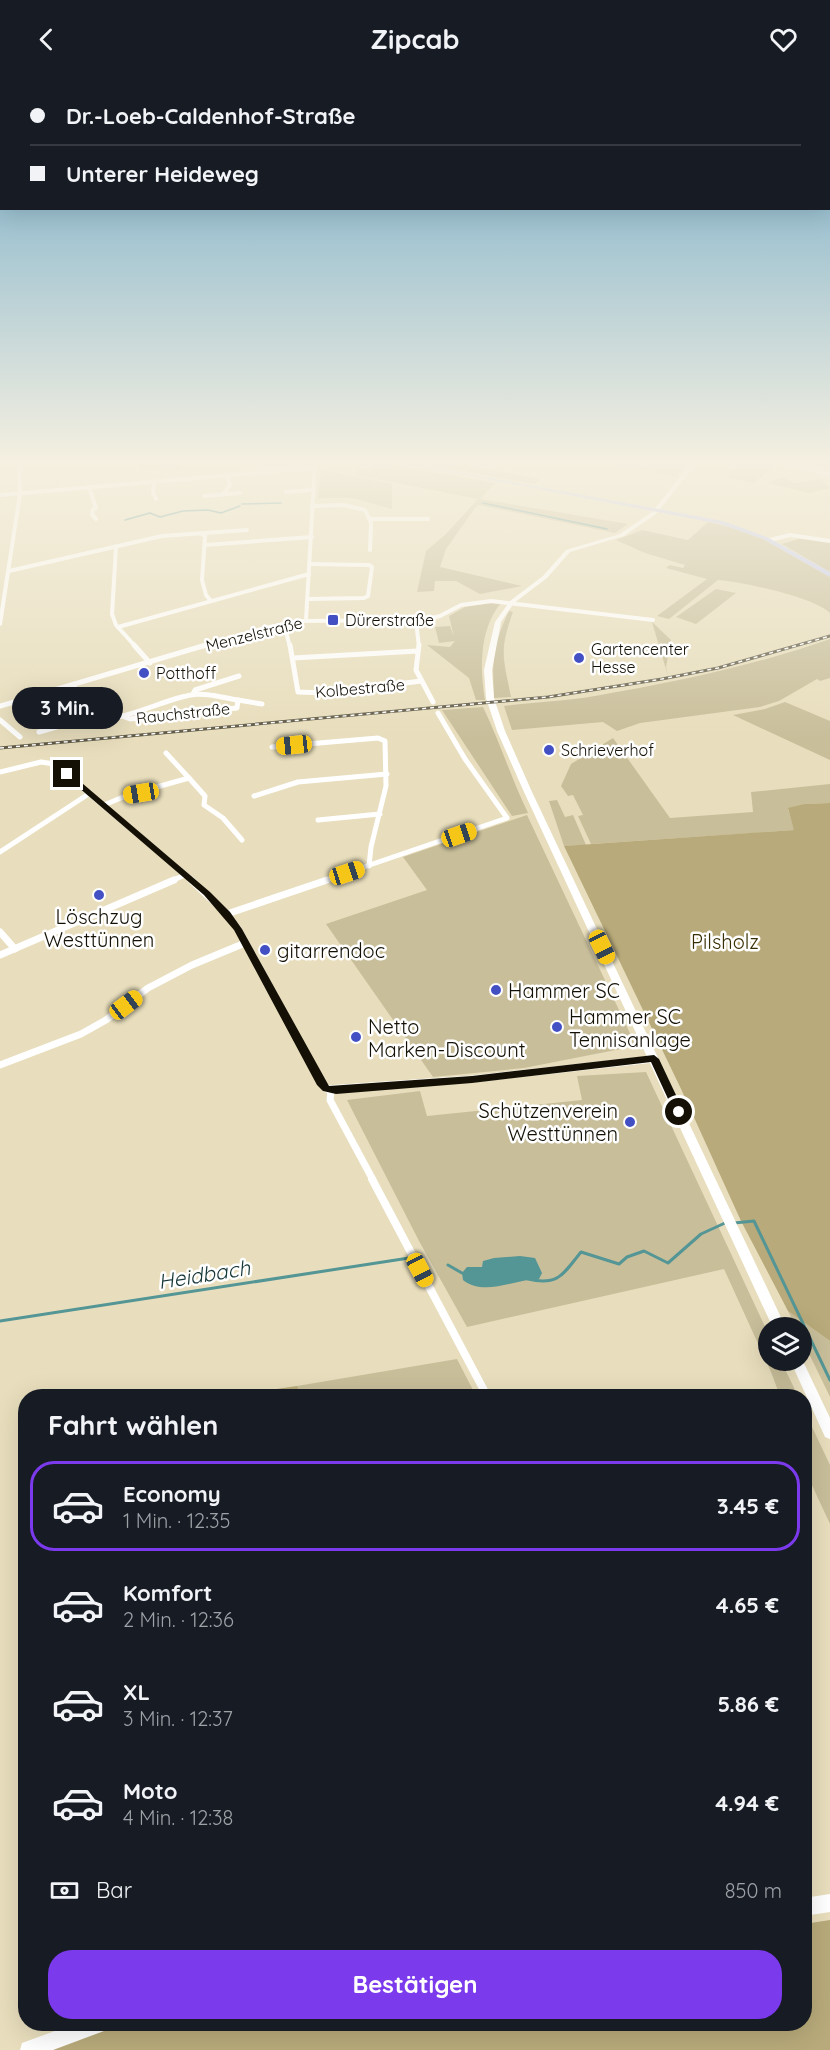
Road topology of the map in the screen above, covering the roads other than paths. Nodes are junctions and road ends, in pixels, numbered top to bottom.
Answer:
1 (11, 555) edge
2 (80, 555) edge
3 (116, 555) edge
4 (204, 555) edge
5 (311, 555) edge
6 (564, 555) edge
7 (796, 555) edge
8 (310, 564) junction
9 (9, 571) junction
10 (309, 574) junction
11 (830, 575) edge
12 (523, 593) junction
13 (308, 599) junction
14 (211, 601) junction
15 (512, 602) junction
16 (538, 605) junction
17 (306, 620) junction
18 (653, 620) dead end
19 (416, 621) junction
20 (0, 623) edge
21 (284, 624) junction
22 (118, 627) junction
23 (418, 651) junction
24 (293, 658) junction
25 (150, 663) junction
26 (238, 676) dead end
27 (421, 681) junction
28 (74, 685) junction
29 (193, 694) junction
30 (238, 700) junction
31 (433, 702) dead end
32 (262, 704) dead end
33 (0, 706) edge
34 (438, 713) dead end
35 (122, 716) junction
36 (88, 718) junction
37 (0, 720) edge
38 (39, 732) dead end
39 (20, 737) dead end
40 (272, 747) dead end
41 (166, 753) dead end
42 (0, 772) edge
43 (387, 774) junction
44 (189, 778) junction
45 (90, 793) junction
46 (254, 796) dead end
47 (104, 805) junction
48 (380, 814) junction
49 (318, 820) dead end
50 (242, 840) dead end
51 (0, 852) edge
52 (369, 866) junction
53 (185, 875) junction
54 (227, 914) junction
55 (0, 932) edge
56 (245, 943) junction
57 (15, 949) junction
58 (0, 955) edge
59 (654, 1059) junction
60 (0, 1065) edge
61 (331, 1090) junction
62 (775, 1317) edge
63 (801, 1371) edge
64 (483, 1389) edge
65 (810, 1389) edge
66 (812, 1394) edge
67 (830, 1433) edge
68 (830, 1903) edge
69 (812, 1906) edge
70 (79, 2031) edge
71 (29, 2050) edge

1 - 9 street
2 - 9 street
3 - 22 street
4 - 14 street
5 - 8 street
6 - 12 main road
7 - 11 main road
8 - 10 street
8 - 13 street
9 - 20 street
10 - 13 street
10 - 14 street
12 - 15 main road
12 - 16 street
13 - 17 street
14 - 22 street
15 - 16 street, Menzelstraße
15 - 19 street, Menzelstraße
15 - 59 main road
16 - 18 street, Menzelstraße
17 - 19 street, Menzelstraße
17 - 21 street, Menzelstraße
19 - 23 street
21 - 24 street
21 - 25 street, Menzelstraße
22 - 25 street
23 - 24 street
23 - 27 street
24 - 27 street, Kolbestraße
25 - 28 street, Menzelstraße
26 - 29 street, Rauchstraße
27 - 31 street
28 - 33 street, Menzelstraße
28 - 36 street
29 - 30 street, Rauchstraße
29 - 35 street, Rauchstraße
30 - 32 street, Rauchstraße
30 - 35 street, Rauchstraße
34 - 52 street
35 - 36 street, Rauchstraße
36 - 38 street, Rauchstraße
37 - 39 street
40 - 43 street
41 - 44 street
42 - 45 street
43 - 46 street
43 - 48 street
44 - 47 street
44 - 50 street
45 - 47 street
45 - 51 street
47 - 53 street
48 - 49 street
48 - 52 street
52 - 54 street
53 - 54 street
53 - 57 street
54 - 56 street
55 - 57 street
56 - 60 street
56 - 61 street
57 - 58 street
59 - 61 street
59 - 62 main road
61 - 64 street
63 - 65 main road
66 - 67 main road
68 - 69 main road
70 - 71 main road

